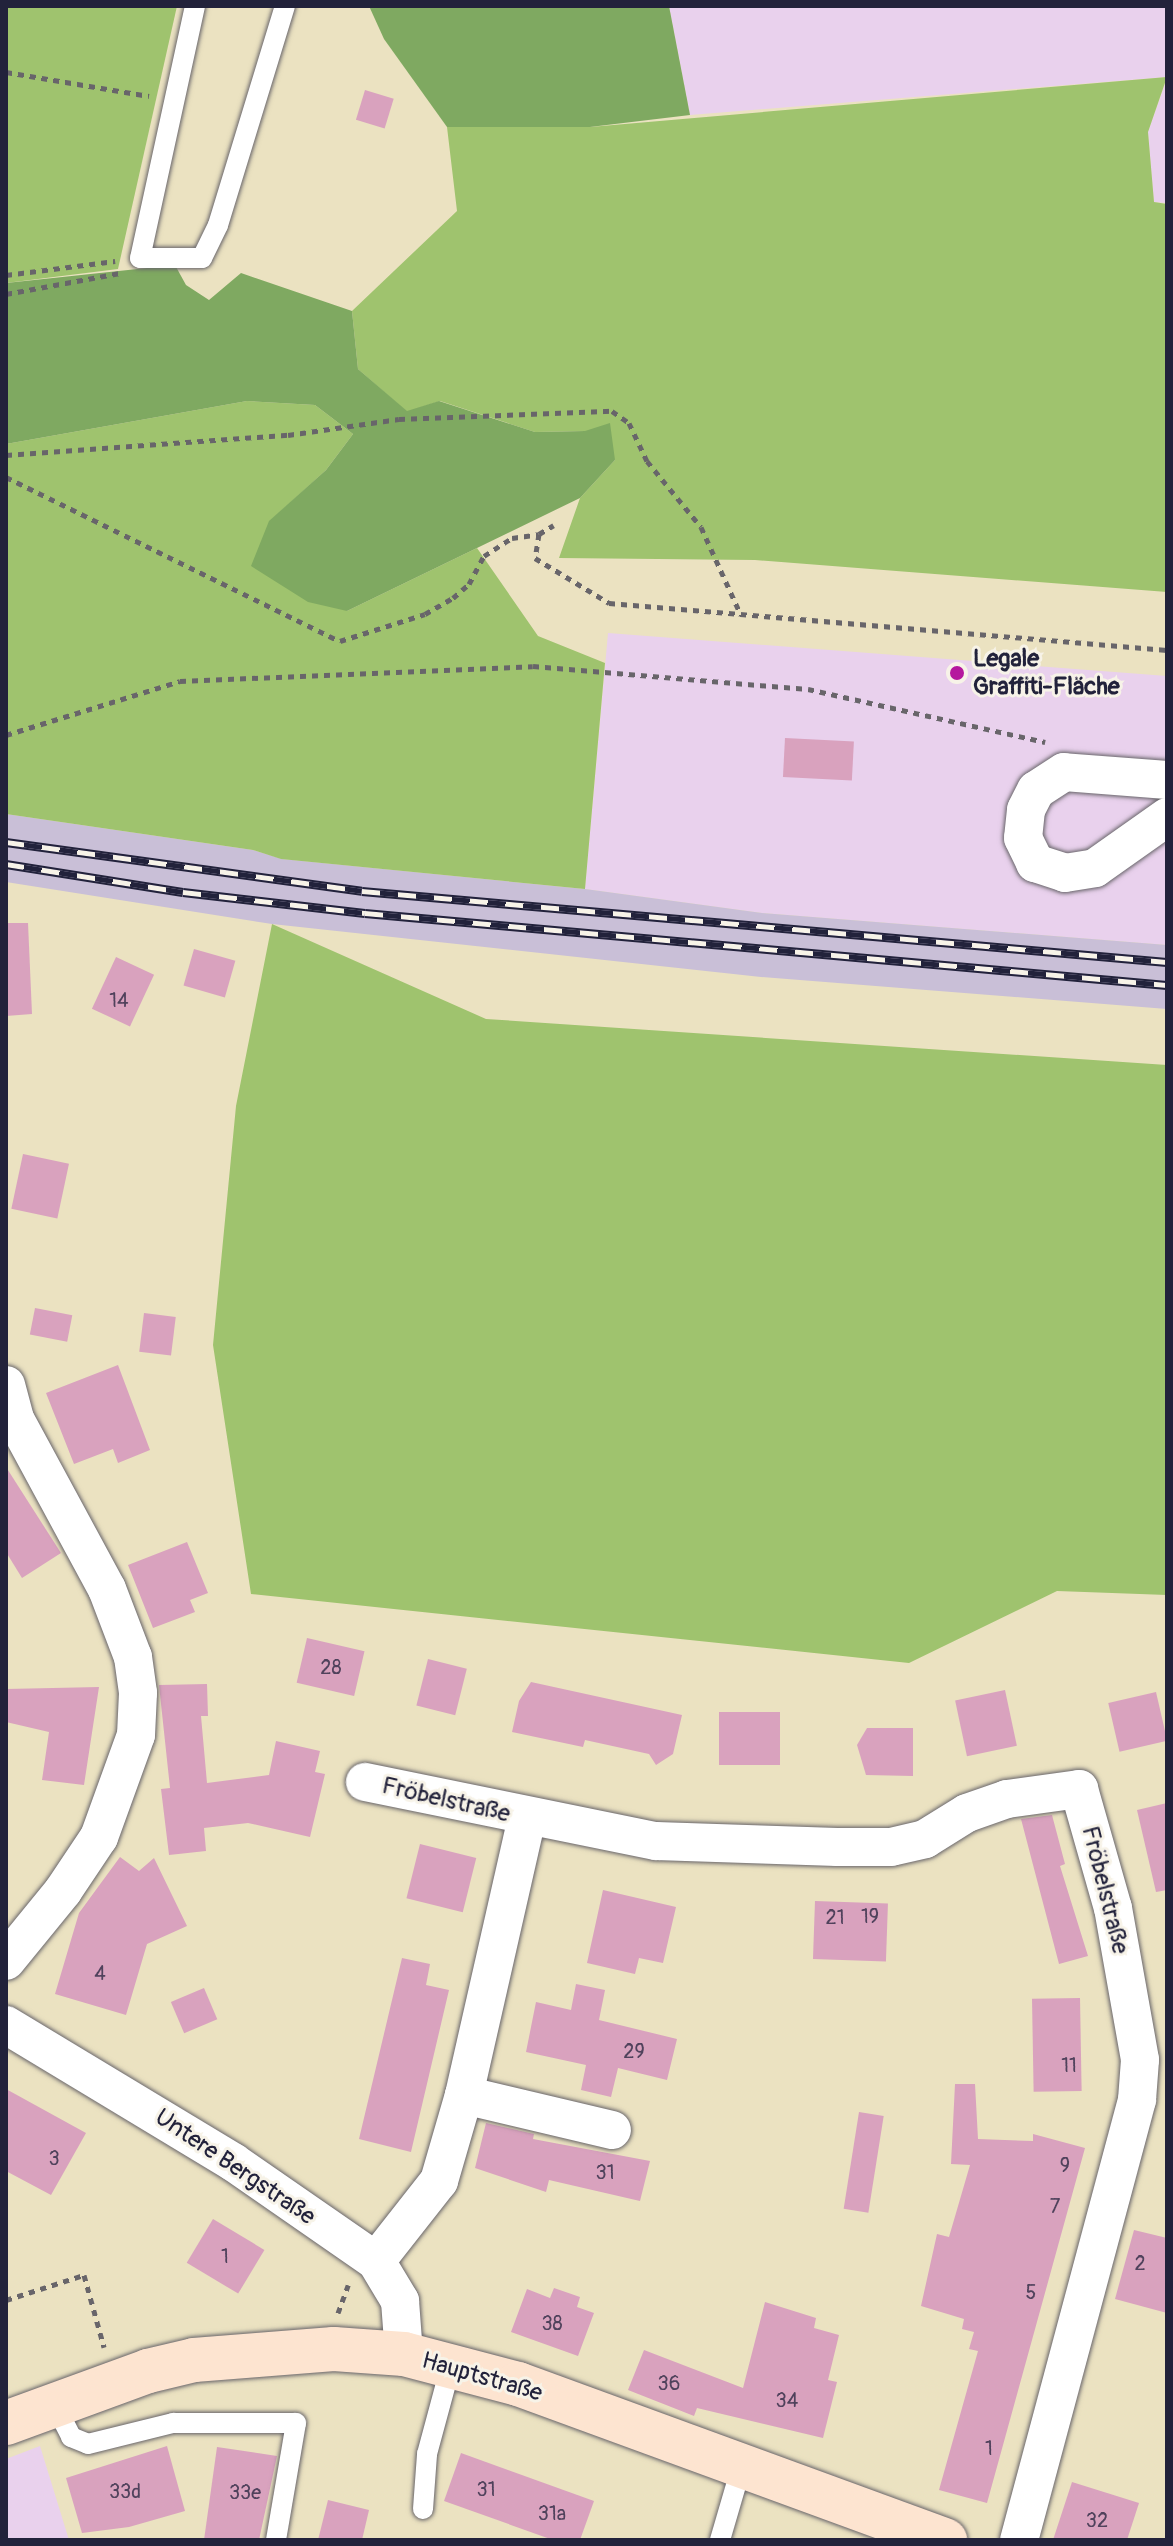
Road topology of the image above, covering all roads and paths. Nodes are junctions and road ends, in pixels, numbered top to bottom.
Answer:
1 (195, 6) edge
2 (285, 6) edge
3 (6, 72) edge
4 (174, 97) junction
5 (140, 258) junction
6 (6, 275) edge
7 (6, 294) edge
8 (6, 455) edge
9 (6, 477) edge
10 (554, 525) dead end
11 (539, 534) junction
12 (741, 615) junction
13 (1167, 650) edge
14 (6, 735) edge
15 (1055, 746) dead end
16 (1167, 780) edge
17 (1167, 817) edge
18 (6, 1385) edge
19 (365, 1782) dead end
20 (527, 1818) junction
21 (6, 1961) edge
22 (6, 2025) edge
23 (464, 2095) junction
24 (612, 2130) dead end
25 (363, 2269) junction
26 (6, 2300) edge
27 (335, 2320) dead end
28 (404, 2354) junction
29 (107, 2356) dead end
30 (451, 2365) junction
31 (55, 2405) junction
32 (6, 2423) edge
33 (742, 2465) junction
34 (423, 2509) dead end
35 (276, 2540) edge
36 (720, 2540) edge
37 (945, 2540) edge
38 (1019, 2540) edge

1 - 4 lane
2 - 5 lane
3 - 4 path
4 - 5 lane
5 - 6 path
5 - 7 path
8 - 12 path
9 - 11 path
10 - 11 path
11 - 12 path
12 - 13 path
14 - 15 path
16 - 17 street
18 - 21 street
19 - 20 street, Fröbelstraße
20 - 23 street, Fröbelstraße
20 - 38 street, Fröbelstraße
22 - 25 street, Untere Bergstraße
23 - 24 street
23 - 25 street, Fröbelstraße
25 - 27 path
25 - 28 street, Untere Bergstraße
26 - 29 path
28 - 30 main road, Hauptstraße
28 - 31 main road, Hauptstraße
30 - 33 main road, Hauptstraße
30 - 34 lane
31 - 32 main road, Hauptstraße
31 - 35 lane
33 - 36 lane
33 - 37 main road, Hauptstraße

